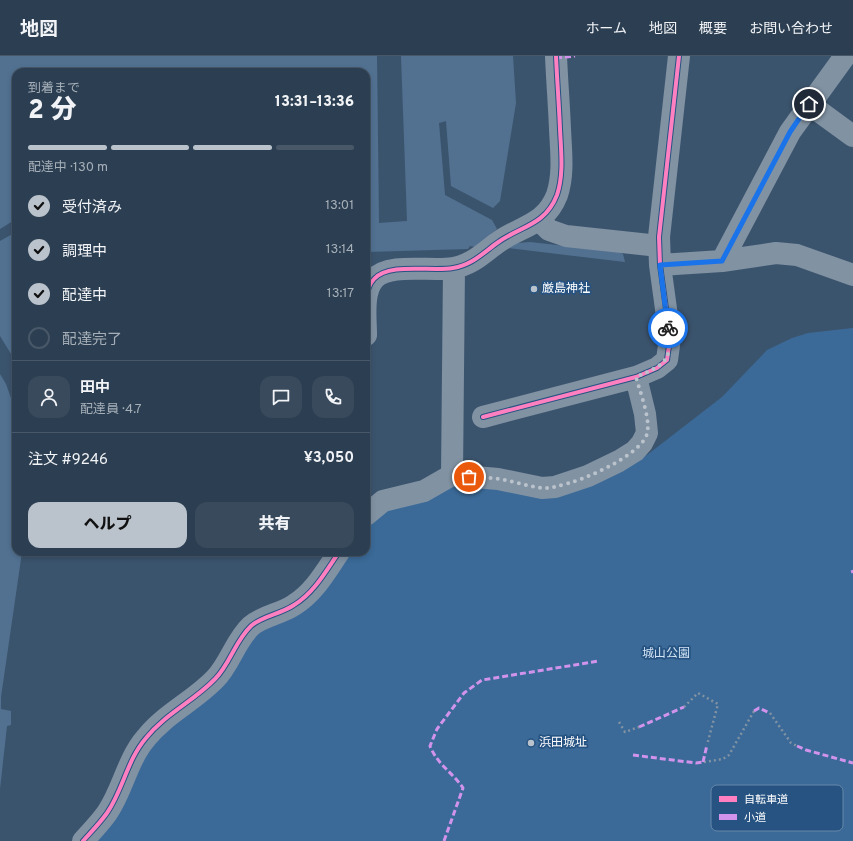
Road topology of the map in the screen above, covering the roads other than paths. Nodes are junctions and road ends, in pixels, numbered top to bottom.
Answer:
1 (556, 56) edge
2 (679, 56) edge
3 (845, 56) edge
4 (809, 104) junction
5 (853, 136) edge
6 (539, 220) junction
7 (659, 256) junction
8 (722, 261) junction
9 (454, 268) junction
10 (853, 275) edge
11 (370, 286) edge
12 (636, 377) junction
13 (484, 417) dead end
14 (452, 475) junction
15 (370, 512) edge
16 (336, 556) edge
17 (83, 841) edge

1 - 6 street
2 - 7 street
3 - 4 street
4 - 5 street
4 - 8 street
6 - 7 street
6 - 9 street
7 - 8 street
7 - 12 street
8 - 10 street
9 - 11 street
9 - 14 street
12 - 13 street
12 - 14 street
14 - 15 street
16 - 17 street

